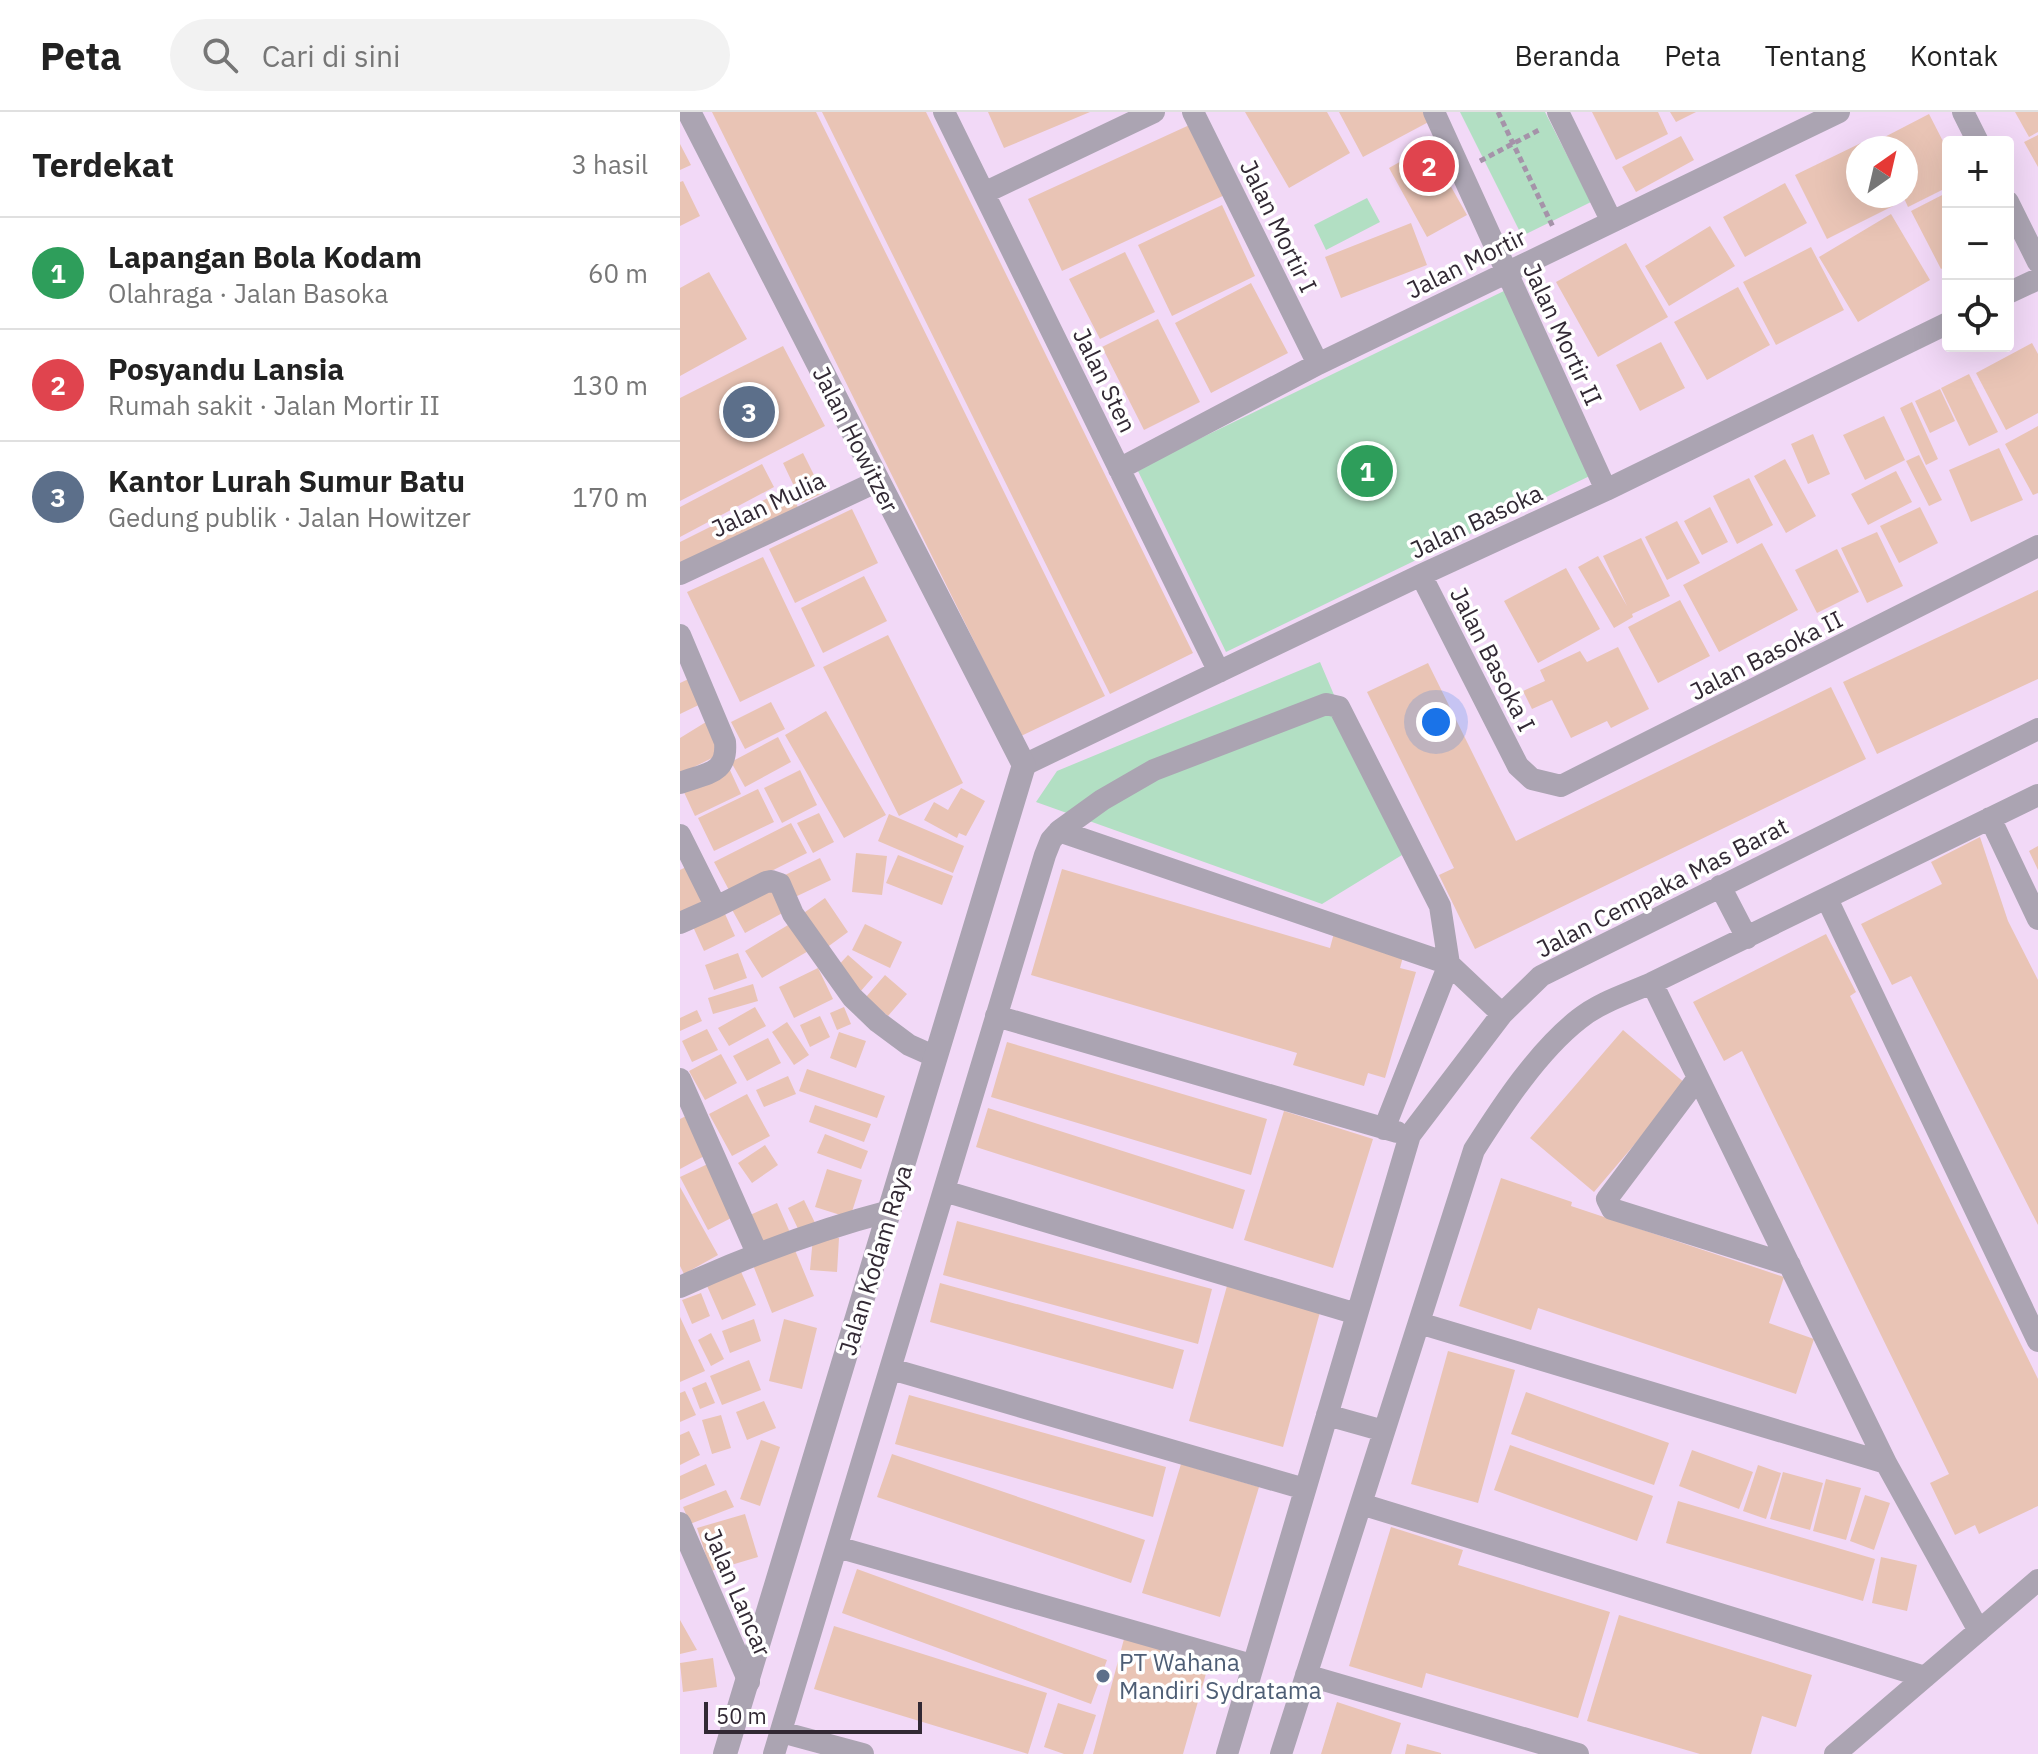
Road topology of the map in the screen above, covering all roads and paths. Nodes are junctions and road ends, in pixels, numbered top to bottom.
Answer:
1 (944, 112) edge
2 (1154, 112) edge
3 (1193, 112) edge
4 (1434, 112) edge
5 (1498, 112) edge
6 (1839, 112) edge
7 (1963, 112) edge
8 (1559, 115) edge
9 (688, 121) edge
10 (1975, 136) edge
11 (1513, 144) junction
12 (1460, 171) junction
13 (984, 193) junction
14 (2011, 208) edge
15 (1611, 220) junction
16 (1562, 245) junction
17 (2038, 262) edge
18 (1506, 274) junction
19 (2038, 279) edge
20 (2014, 290) edge
21 (1942, 326) edge
22 (1318, 364) junction
23 (1119, 469) junction
24 (878, 481) junction
25 (1606, 490) junction
26 (2038, 546) edge
27 (680, 574) edge
28 (1421, 575) junction
29 (680, 635) edge
30 (1219, 672) junction
31 (2038, 729) edge
32 (1024, 765) junction
33 (1518, 766) joint
34 (680, 783) edge
35 (2038, 795) edge
36 (1990, 818) junction
37 (1059, 831) junction
38 (680, 835) edge
39 (1720, 886) junction
40 (1827, 899) junction
41 (716, 907) junction
42 (2038, 919) edge
43 (680, 923) edge
44 (1747, 938) junction
45 (1449, 964) junction
46 (1652, 983) junction
47 (1502, 1014) junction
48 (996, 1016) junction
49 (936, 1057) junction
50 (1698, 1078) junction
51 (680, 1079) edge
52 (685, 1105) edge
53 (1384, 1129) junction
54 (1410, 1135) junction
55 (944, 1191) junction
56 (890, 1211) junction
57 (757, 1253) junction
58 (1790, 1265) junction
59 (680, 1287) edge
60 (1357, 1314) junction
61 (1419, 1323) junction
62 (2038, 1341) edge
63 (891, 1369) junction
64 (1327, 1415) junction
65 (1384, 1431) junction
66 (1886, 1463) junction
67 (1305, 1489) junction
68 (1361, 1504) junction
69 (680, 1523) edge
70 (837, 1547) junction
71 (2038, 1580) edge
72 (1979, 1631) junction
73 (1252, 1665) junction
74 (1306, 1675) junction
75 (1925, 1677) junction
76 (749, 1682) junction
77 (781, 1732) junction
78 (725, 1754) edge
79 (774, 1754) edge
80 (863, 1754) edge
81 (1227, 1754) edge
82 (1281, 1754) edge
83 (1578, 1754) edge
84 (1835, 1754) edge

1 - 13 street, Jalan Sten
2 - 13 street
3 - 22 street, Jalan Mortir I
4 - 12 street, Jalan Mortir II
5 - 11 path
6 - 15 street, Jalan Mortir
7 - 10 street
8 - 11 path
8 - 15 street
9 - 24 street, Jalan Howitzer
11 - 12 path
11 - 16 path
12 - 18 street, Jalan Mortir II
13 - 23 street, Jalan Sten
14 - 17 street
15 - 16 street, Jalan Mortir
16 - 18 street, Jalan Mortir
18 - 22 street, Jalan Mortir
18 - 25 street, Jalan Mortir II
19 - 20 street
21 - 25 street, Jalan Basoka
22 - 23 street, Jalan Mortir
23 - 30 street, Jalan Sten
24 - 27 street, Jalan Mulia
24 - 32 street, Jalan Howitzer
25 - 28 street, Jalan Basoka
26 - 33 street, Jalan Basoka II
28 - 30 street, Jalan Basoka
28 - 33 street, Jalan Basoka I
29 - 34 street
30 - 32 street, Jalan Basoka
31 - 39 street, Jalan Cempaka Mas Barat
32 - 49 street, Jalan Kodam Raya
35 - 36 street
36 - 40 street
36 - 42 street
37 - 45 street
37 - 45 street
37 - 48 street
38 - 41 street
39 - 44 street
39 - 47 street, Jalan Cempaka Mas Barat
40 - 44 street
40 - 62 street
41 - 43 street
41 - 49 street
44 - 46 street
45 - 47 street
45 - 53 street
46 - 50 street
46 - 61 street
47 - 54 street, Jalan Cempaka Mas Barat
48 - 53 street
48 - 55 street
49 - 56 street, Jalan Kodam Raya
50 - 58 street
50 - 58 street
51 - 52 street
52 - 57 street
53 - 54 street
54 - 60 street, Jalan Cempaka Mas Barat
55 - 60 street
55 - 63 street
56 - 57 street
56 - 76 street, Jalan Kodam Raya
57 - 59 street
58 - 66 street
60 - 64 street, Jalan Cempaka Mas Barat
61 - 65 street
61 - 66 street
63 - 67 street
63 - 70 street
64 - 65 street
64 - 67 street, Jalan Cempaka Mas Barat
65 - 68 street
66 - 72 street
67 - 73 street, Jalan Cempaka Mas Barat
68 - 74 street
68 - 75 street
69 - 76 street, Jalan Lancar
70 - 73 street
70 - 77 street
71 - 72 street
72 - 75 street
73 - 81 street, Jalan Cempaka Mas Barat
74 - 82 street
74 - 83 street
75 - 84 street
76 - 78 street, Jalan Kodam Raya
77 - 79 street
77 - 80 street

